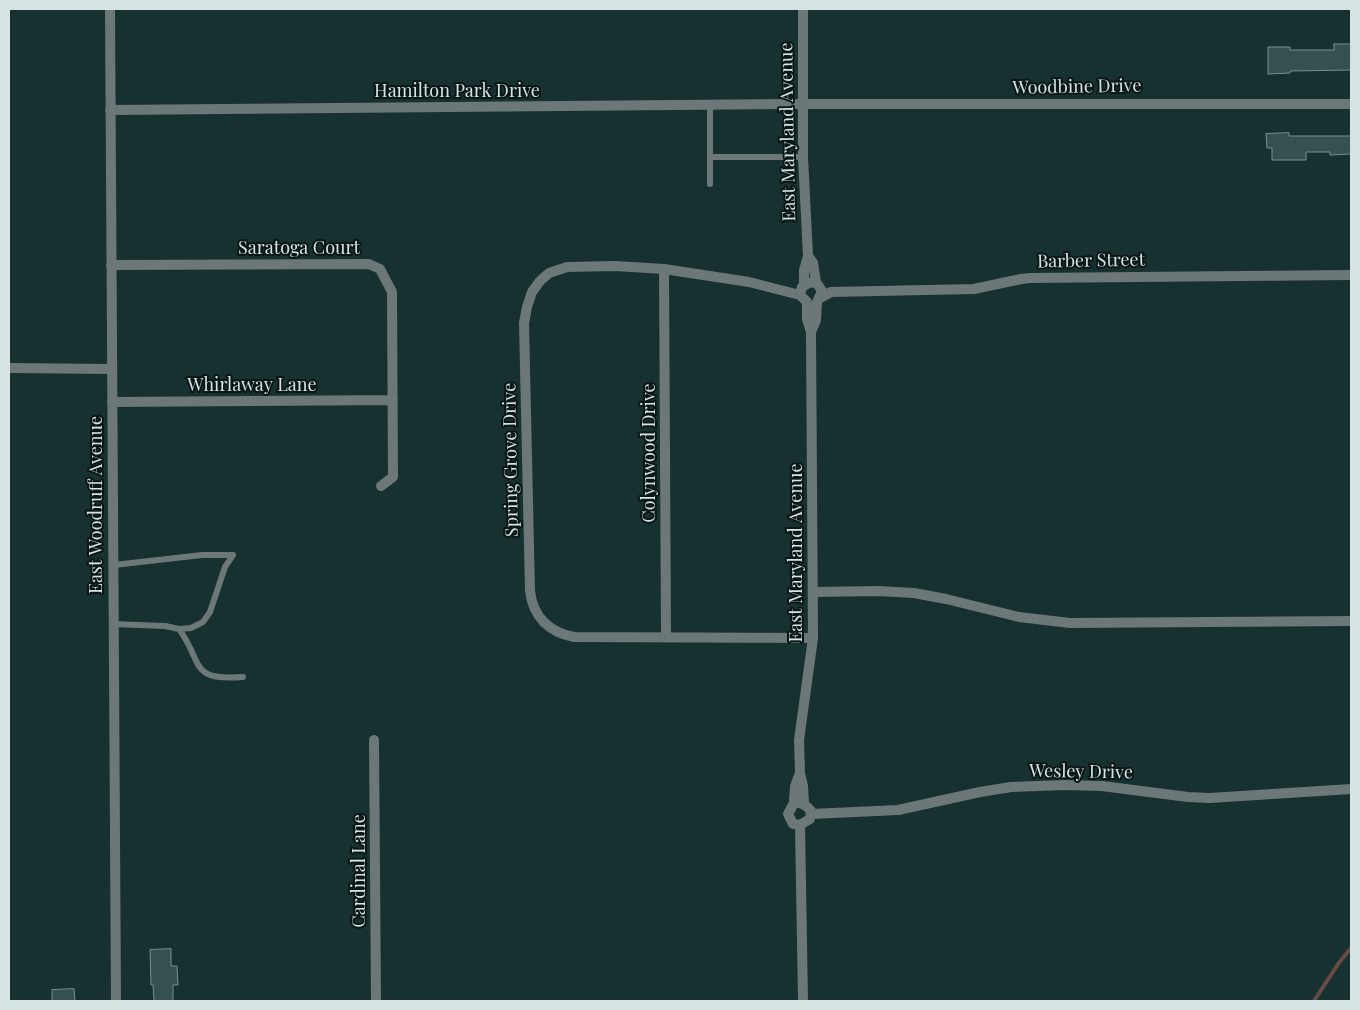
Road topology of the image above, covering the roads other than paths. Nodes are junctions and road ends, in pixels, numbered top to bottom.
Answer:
1 (110, 9) edge
2 (803, 9) edge
3 (803, 104) junction
4 (1351, 104) edge
5 (710, 105) junction
6 (110, 110) junction
7 (710, 157) junction
8 (803, 157) junction
9 (710, 184) dead end
10 (111, 265) junction
11 (664, 270) junction
12 (1351, 275) edge
13 (809, 292) junction
14 (9, 368) edge
15 (112, 369) junction
16 (393, 400) junction
17 (112, 402) junction
18 (381, 486) dead end
19 (114, 565) junction
20 (814, 592) junction
21 (1351, 621) edge
22 (114, 624) junction
23 (179, 629) junction
24 (666, 636) junction
25 (813, 638) junction
26 (243, 677) dead end
27 (374, 740) dead end
28 (1351, 789) edge
29 (799, 804) junction
30 (811, 814) junction
31 (800, 826) junction
32 (116, 1001) edge
33 (376, 1001) edge
34 (803, 1001) edge

1 - 6 street, East Woodruff Avenue
2 - 3 street, East Maryland Avenue
3 - 4 street, Woodbine Drive
3 - 5 street, Hamilton Park Drive
3 - 8 street, East Maryland Avenue
5 - 6 street, Hamilton Park Drive
5 - 7 lane
6 - 10 street, East Woodruff Avenue
7 - 8 lane
7 - 9 lane
8 - 13 street, East Maryland Avenue
10 - 15 street, East Woodruff Avenue
10 - 16 street, Saratoga Court
11 - 13 street, Spring Grove Drive
11 - 24 street, Colynwood Drive
11 - 24 street, Spring Grove Drive
12 - 13 street, Barber Street
13 - 20 street, East Maryland Avenue
14 - 15 street
15 - 17 street, East Woodruff Avenue
16 - 17 street, Whirlaway Lane
16 - 18 street, Saratoga Court
17 - 19 street, East Woodruff Avenue
19 - 22 street, East Woodruff Avenue
19 - 23 lane
20 - 21 street
20 - 25 street, East Maryland Avenue
22 - 23 lane
22 - 32 street, East Woodruff Avenue
23 - 26 lane
24 - 25 street, Spring Grove Drive
25 - 29 street, East Maryland Avenue
27 - 33 street, Cardinal Lane
28 - 30 street, Wesley Drive
29 - 30 street
29 - 31 street, East Maryland Avenue
30 - 31 street
31 - 34 street, East Maryland Avenue

